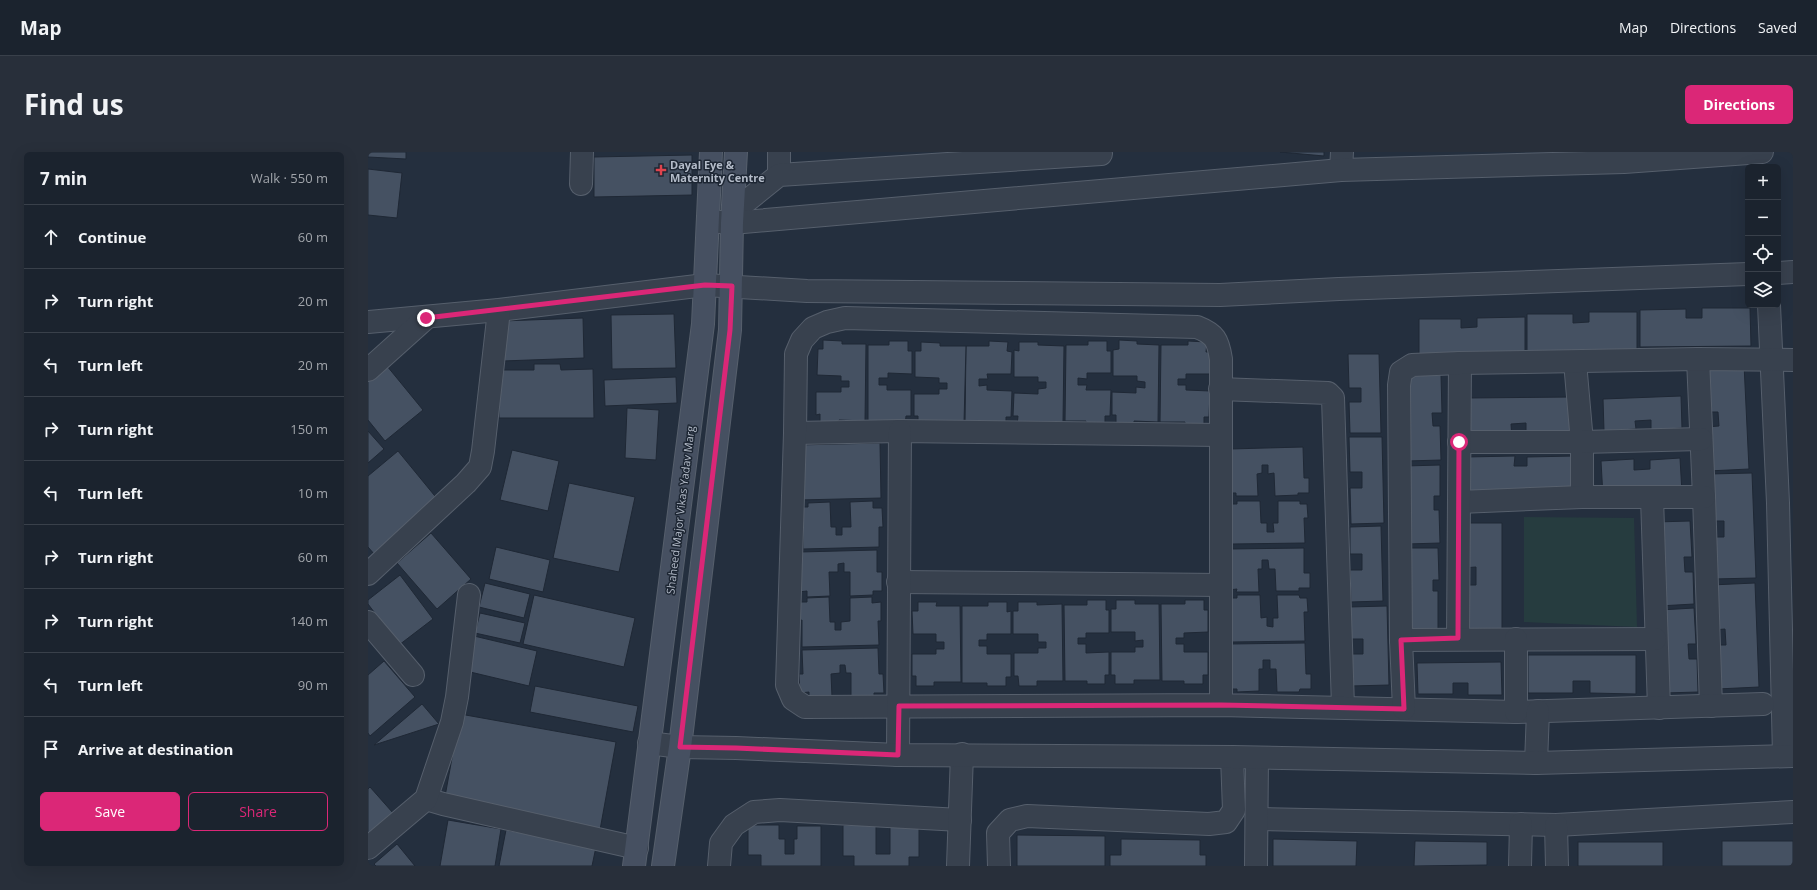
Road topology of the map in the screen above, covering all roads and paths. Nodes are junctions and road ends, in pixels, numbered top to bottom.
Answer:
1 (582, 152) edge
2 (711, 152) edge
3 (736, 152) edge
4 (779, 152) edge
5 (1762, 152) edge
6 (1101, 154) dead end
7 (1624, 157) edge
8 (1341, 161) edge
9 (779, 175) junction
10 (581, 184) dead end
11 (732, 218) junction
12 (708, 221) junction
13 (1793, 272) edge
14 (1781, 273) edge
15 (1745, 274) edge
16 (705, 285) junction
17 (732, 286) junction
18 (1770, 308) edge
19 (498, 310) junction
20 (426, 318) junction
21 (368, 322) edge
22 (1698, 359) junction
23 (1782, 360) edge
24 (1575, 362) junction
25 (1460, 363) junction
26 (368, 370) edge
27 (1220, 389) junction
28 (900, 431) junction
29 (795, 433) junction
30 (1220, 435) junction
31 (1701, 439) junction
32 (1459, 442) junction
33 (1582, 442) junction
34 (1582, 497) junction
35 (1704, 497) junction
36 (1652, 498) junction
37 (1459, 502) junction
38 (368, 574) edge
39 (898, 582) junction
40 (1221, 585) junction
41 (469, 595) dead end
42 (368, 622) edge
43 (1458, 638) junction
44 (1516, 639) junction
45 (1655, 639) junction
46 (1401, 640) junction
47 (413, 675) dead end
48 (1763, 704) dead end
49 (1221, 705) junction
50 (899, 706) junction
51 (1711, 706) junction
52 (1343, 707) junction
53 (1659, 708) junction
54 (1404, 709) junction
55 (1516, 712) junction
56 (1538, 712) junction
57 (649, 743) junction
58 (680, 747) junction
59 (962, 754) junction
60 (898, 755) junction
61 (1789, 756) edge
62 (1232, 757) junction
63 (1257, 758) junction
64 (1536, 763) junction
65 (426, 799) junction
66 (1793, 812) edge
67 (1257, 819) junction
68 (960, 820) junction
69 (1521, 824) junction
70 (1556, 825) junction
71 (368, 848) edge
72 (635, 857) edge
73 (663, 866) edge
74 (719, 866) edge
75 (958, 866) edge
76 (998, 866) edge
77 (1256, 866) edge
78 (1520, 866) edge
79 (1556, 866) edge

1 - 10 street
2 - 12 main road, Shaheed Major Vikas Yadav Marg
3 - 11 main road
4 - 9 street
5 - 7 street
6 - 9 street
7 - 8 street
8 - 11 street
9 - 11 street
11 - 12 street
11 - 17 main road
12 - 16 main road, Shaheed Major Vikas Yadav Marg
13 - 14 street
15 - 17 street
16 - 17 street
16 - 19 street
16 - 57 main road, Shaheed Major Vikas Yadav Marg
17 - 58 main road
18 - 23 street
19 - 20 street
19 - 38 street
20 - 21 street
20 - 26 street
22 - 23 street
22 - 24 street
22 - 31 street
23 - 61 street
24 - 25 street
24 - 33 street
25 - 32 street
25 - 46 street
27 - 29 street
27 - 30 street
27 - 52 street
28 - 29 street
28 - 30 street
28 - 39 street
29 - 50 street
30 - 40 street
31 - 33 street
31 - 35 street
32 - 33 street
32 - 37 street
33 - 34 street
34 - 36 street
34 - 37 street
35 - 36 street
35 - 51 street
36 - 45 street
37 - 43 street
39 - 40 street
39 - 50 street
40 - 49 street
41 - 65 street
42 - 47 street
43 - 44 street
43 - 46 street
44 - 45 street
44 - 55 street
45 - 53 street
46 - 54 street
48 - 51 street
49 - 50 street
49 - 52 street
50 - 60 street
51 - 53 street
52 - 54 street
53 - 56 street
54 - 55 street
55 - 56 street
56 - 64 street
57 - 58 street
57 - 72 main road, Shaheed Major Vikas Yadav Marg
58 - 60 street
58 - 73 main road
59 - 60 street
59 - 62 street
59 - 68 street
61 - 64 street
62 - 63 street
62 - 76 street
63 - 64 street
63 - 67 street
65 - 71 street
65 - 72 street
66 - 70 street
67 - 69 street
67 - 77 street
68 - 74 street
68 - 75 street
69 - 70 street
69 - 78 street
70 - 79 street

